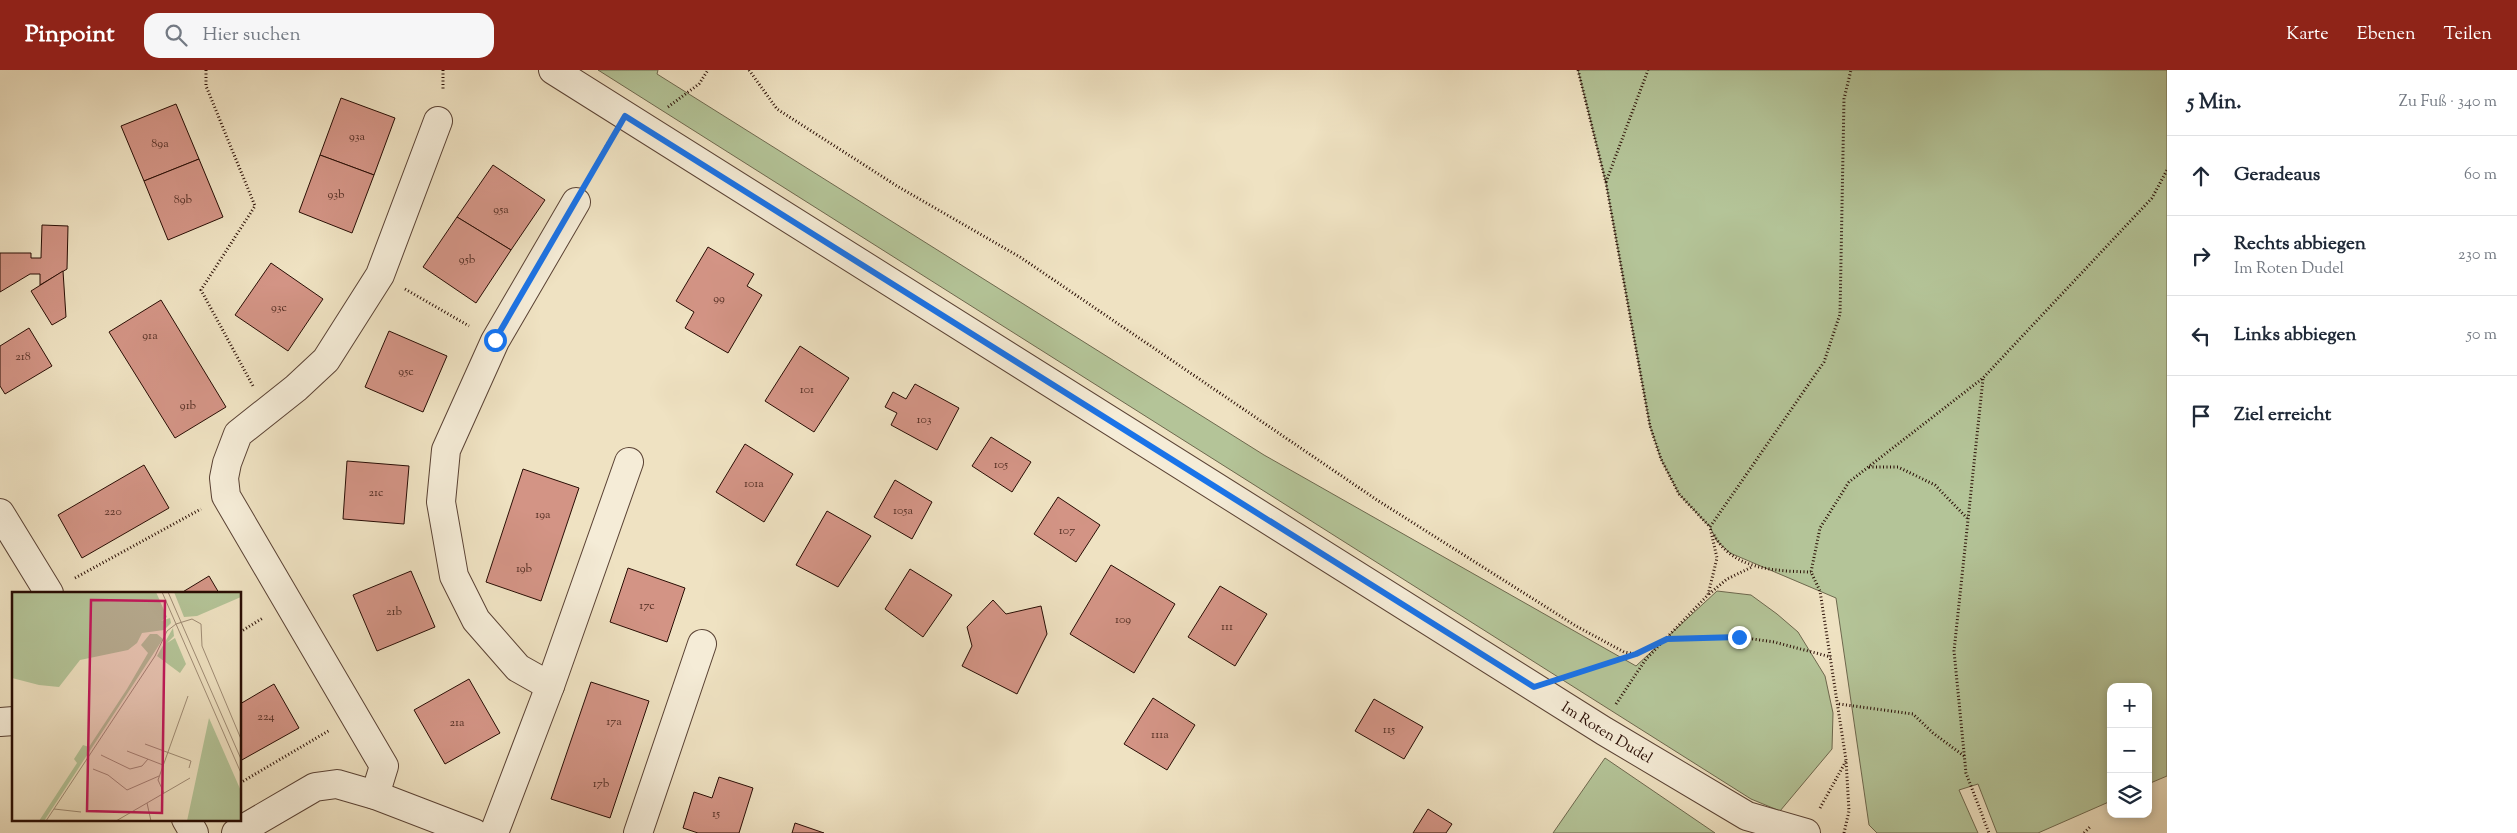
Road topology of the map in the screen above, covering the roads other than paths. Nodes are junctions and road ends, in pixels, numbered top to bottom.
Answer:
1 (553, 70) edge
2 (438, 122) dead end
3 (576, 202) road end
4 (629, 462) dead end
5 (0, 513) edge
6 (47, 592) edge
7 (702, 644) dead end
8 (550, 686) junction
9 (375, 796) junction
10 (187, 820) edge
11 (1811, 825) edge
12 (194, 833) edge
13 (236, 833) edge
14 (474, 833) edge
15 (494, 833) edge
16 (638, 833) edge

1 - 11 street, Im Roten Dudel
2 - 9 street
3 - 8 street
4 - 8 street
5 - 6 street
7 - 16 street
8 - 15 street
9 - 13 street
9 - 14 street
10 - 12 street

